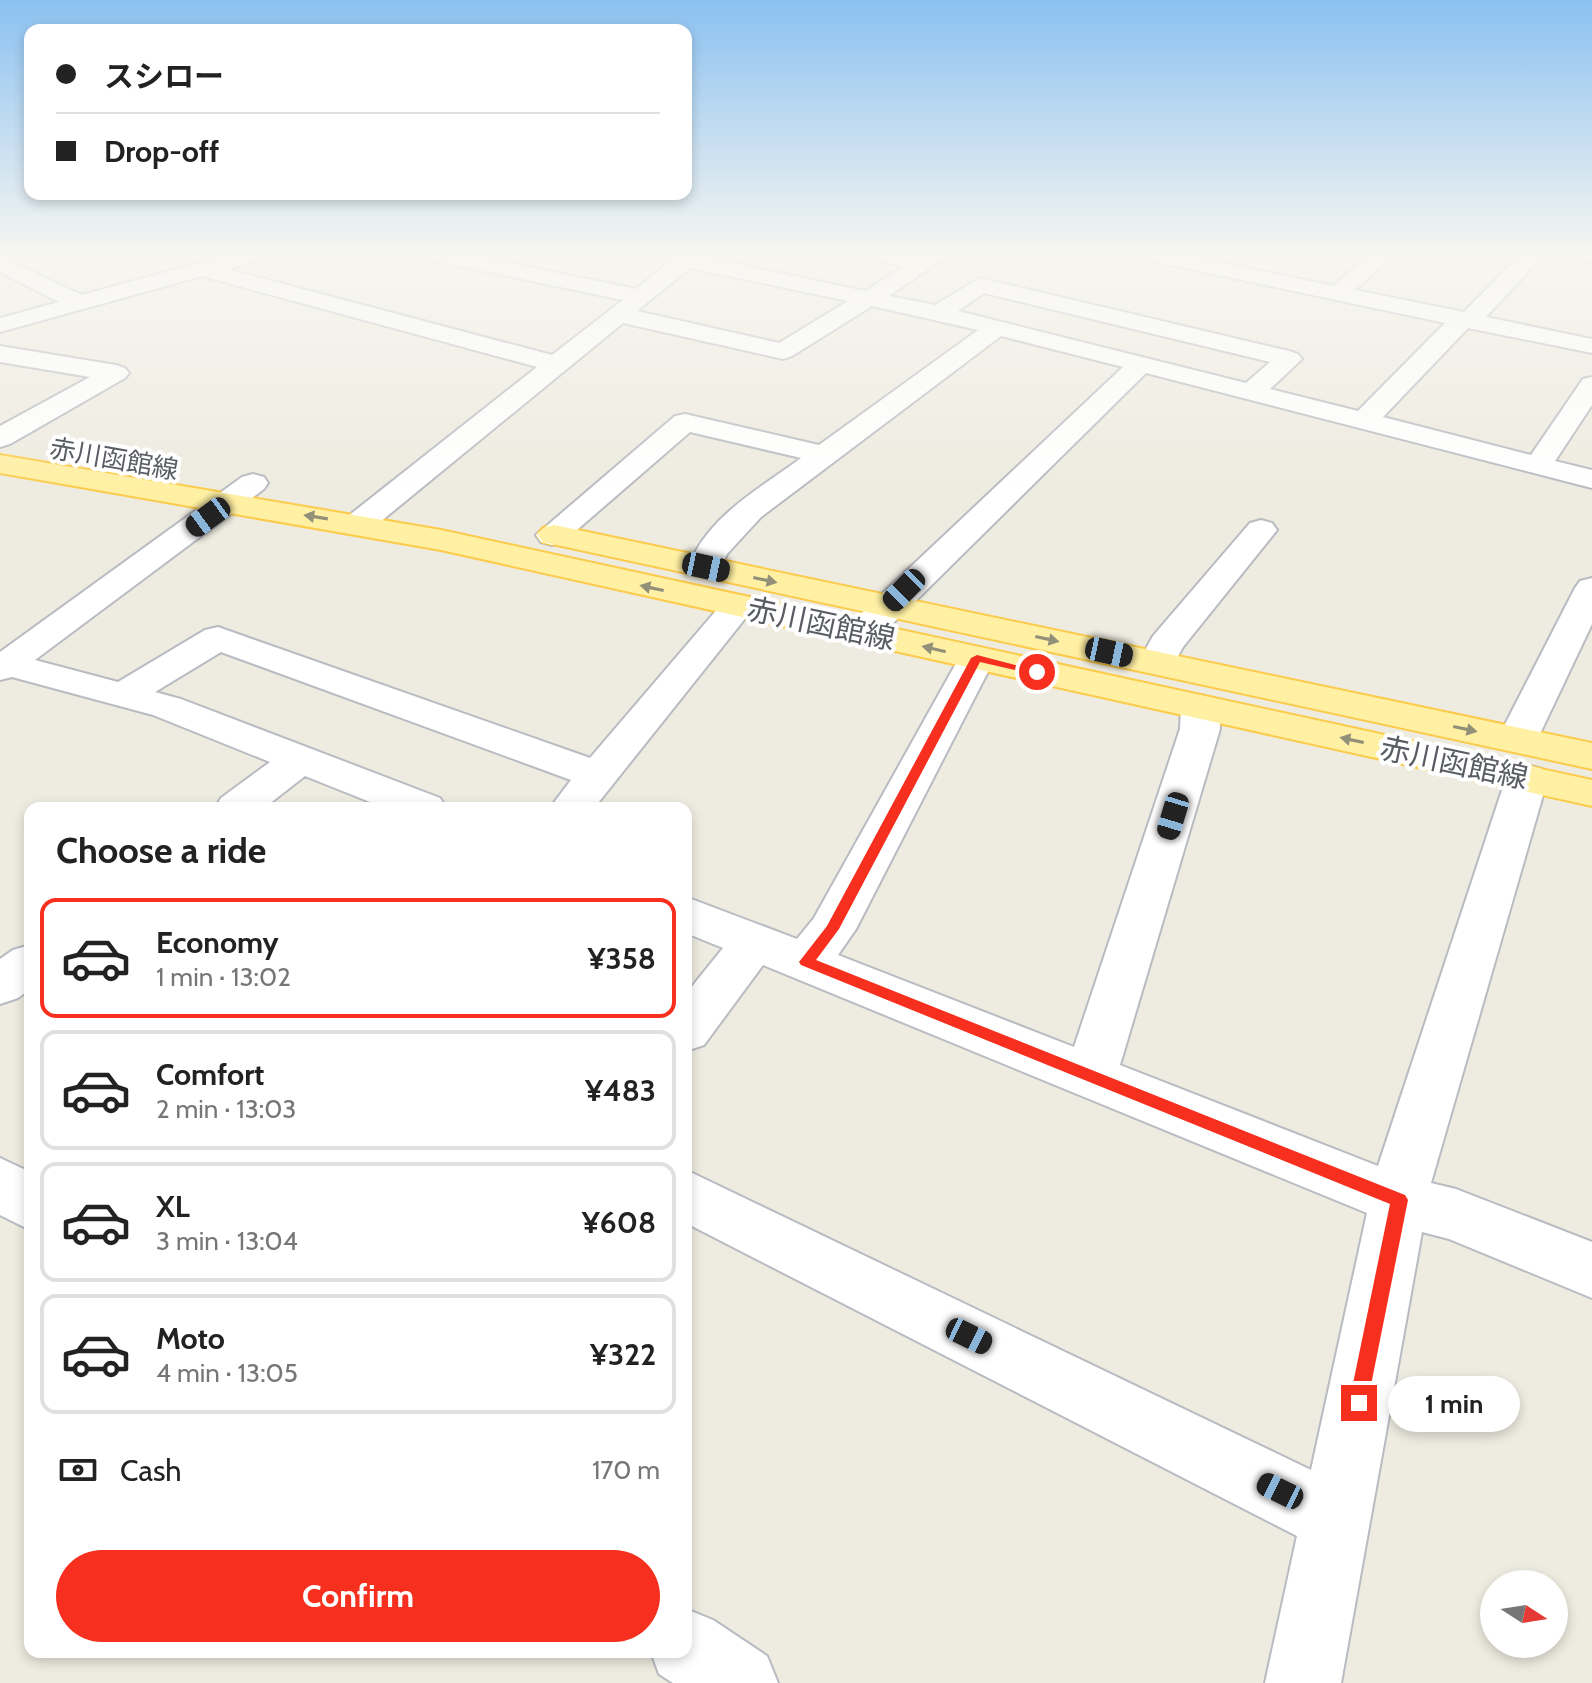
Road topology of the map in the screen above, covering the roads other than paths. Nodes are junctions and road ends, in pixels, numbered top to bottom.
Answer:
1 (434, 331) edge
2 (596, 331) edge
3 (691, 331) edge
4 (816, 331) edge
5 (993, 331) edge
6 (1006, 331) edge
7 (1170, 331) edge
8 (1453, 331) edge
9 (1515, 331) edge
10 (1592, 346) edge
11 (0, 354) edge
12 (555, 364) junction
13 (1140, 365) junction
14 (1592, 385) edge
15 (1250, 393) junction
16 (1363, 422) junction
17 (0, 438) edge
18 (824, 455) junction
19 (0, 464) edge
20 (1538, 465) junction
21 (1592, 479) edge
22 (239, 493) junction
23 (370, 514) junction
24 (1261, 530) dead end
25 (552, 535) junction
26 (706, 567) junction
27 (1592, 588) edge
28 (738, 606) junction
29 (888, 606) junction
30 (862, 633) junction
31 (977, 658) junction
32 (1157, 663) junction
33 (3, 667) edge
34 (124, 695) junction
35 (1200, 707) junction
36 (1592, 756) edge
37 (301, 759) junction
38 (1522, 759) junction
39 (598, 775) junction
40 (1592, 793) edge
41 (244, 802) edge
42 (410, 802) edge
43 (576, 802) edge
44 (692, 916) edge
45 (754, 942) junction
46 (806, 962) junction
47 (24, 967) edge
48 (0, 985) edge
49 (692, 1023) edge
50 (1091, 1075) junction
51 (692, 1198) edge
52 (1399, 1200) junction
53 (1592, 1270) edge
54 (1336, 1519) junction
55 (692, 1651) edge
56 (740, 1683) edge
57 (1303, 1683) edge

1 - 12 street
2 - 12 street
3 - 4 street
5 - 18 street
6 - 13 street
7 - 15 street
8 - 16 street
9 - 10 street
11 - 17 street
12 - 23 street
13 - 15 street
13 - 29 street
14 - 20 street
15 - 16 street
16 - 20 street
17 - 22 main road, 赤川函館線
18 - 25 street
18 - 26 street
19 - 22 main road, 赤川函館線
20 - 21 street
22 - 23 main road, 赤川函館線
22 - 33 street
23 - 25 main road, 赤川函館線
28 -> 23 main road, 赤川函館線
24 - 32 street
25 - 26 main road, 赤川函館線
26 -> 29 main road, 赤川函館線
27 - 38 street
28 - 30 main road, 赤川函館線
28 - 39 street
29 - 30 street
29 -> 32 main road, 赤川函館線
31 -> 30 main road, 赤川函館線
31 - 35 main road, 赤川函館線
31 - 46 street
32 -> 38 main road, 赤川函館線
33 - 34 street
34 - 37 street
34 - 39 street
38 -> 35 main road, 赤川函館線
35 - 50 street
36 - 38 main road, 赤川函館線
37 - 41 street
37 - 42 street
38 - 40 main road, 赤川函館線
38 - 52 street
39 - 43 street
44 - 45 street
45 - 46 street
45 - 49 street
46 - 50 street
47 - 48 street
50 - 52 street
51 - 54 street
52 - 53 street
52 - 54 street
54 - 57 street
55 - 56 street

